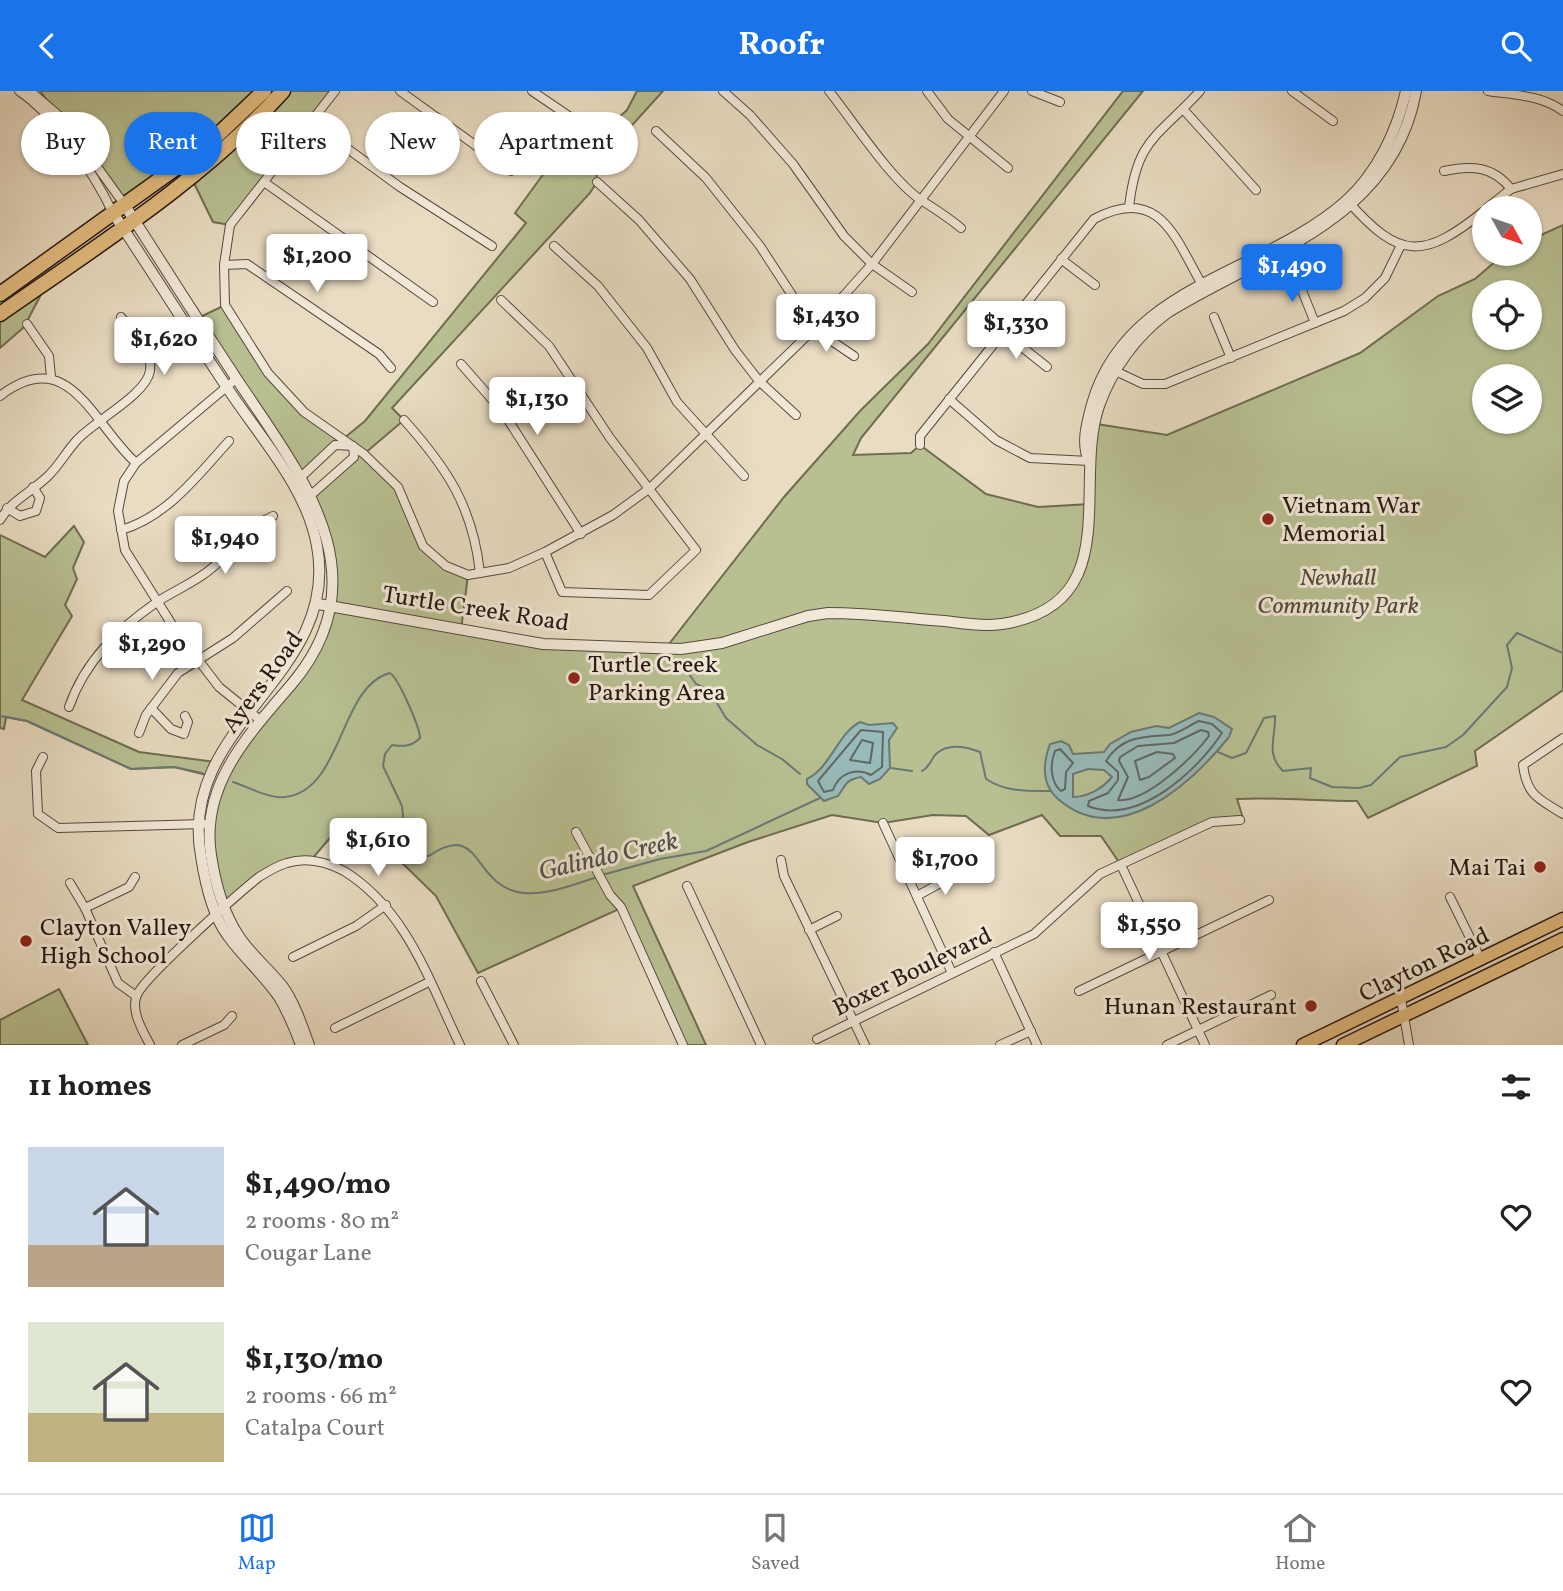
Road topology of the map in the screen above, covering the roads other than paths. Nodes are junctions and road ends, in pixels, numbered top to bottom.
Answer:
1 (19, 91) edge
2 (30, 91) edge
3 (40, 91) edge
4 (264, 91) edge
5 (283, 91) edge
6 (335, 91) edge
7 (400, 91) edge
8 (532, 91) edge
9 (723, 91) edge
10 (829, 91) edge
11 (927, 91) edge
12 (1004, 91) edge
13 (1032, 91) edge
14 (1200, 91) edge
15 (1292, 91) edge
16 (1406, 91) edge
17 (1416, 91) edge
18 (1488, 91) edge
19 (1060, 102) dead end
20 (1183, 109) junction
21 (1563, 111) edge
22 (55, 112) edge
23 (57, 112) edge
24 (319, 112) edge
25 (563, 112) edge
26 (1333, 121) dead end
27 (656, 131) dead end
28 (969, 139) junction
29 (474, 144) edge
30 (351, 151) edge
31 (1008, 168) dead end
32 (1444, 171) dead end
33 (1563, 174) edge
34 (102, 175) edge
35 (269, 175) edge
36 (264, 182) junction
37 (597, 182) dead end
38 (1511, 189) junction
39 (1256, 190) dead end
40 (1503, 196) edge
41 (922, 200) junction
42 (1350, 203) junction
43 (1129, 207) junction
44 (119, 208) junction
45 (1472, 221) edge
46 (129, 224) junction
47 (961, 228) dead end
48 (1401, 245) junction
49 (492, 246) dead end
50 (554, 246) dead end
51 (1061, 259) junction
52 (872, 264) junction
53 (224, 265) junction
54 (1295, 273) dead end
55 (1095, 285) dead end
56 (1203, 287) junction
57 (912, 292) dead end
58 (0, 294) edge
59 (501, 300) dead end
60 (433, 302) dead end
61 (0, 314) edge
62 (121, 317) dead end
63 (1214, 317) dead end
64 (1315, 323) junction
65 (27, 324) dead end
66 (814, 329) junction
67 (1003, 332) junction
68 (855, 356) dead end
69 (1231, 358) junction
70 (461, 364) dead end
71 (1048, 367) dead end
72 (390, 368) dead end
73 (1112, 369) junction
74 (51, 377) junction
75 (236, 379) junction
76 (759, 381) junction
77 (226, 387) junction
78 (0, 397) edge
79 (949, 399) junction
80 (796, 415) dead end
81 (98, 420) junction
82 (404, 420) dead end
83 (705, 432) junction
84 (229, 441) dead end
85 (353, 446) junction
86 (920, 446) dead end
87 (1089, 461) junction
88 (136, 463) junction
89 (744, 476) dead end
90 (300, 477) junction
91 (33, 487) junction
92 (650, 488) junction
93 (297, 491) junction
94 (311, 495) junction
95 (7, 508) junction
96 (273, 516) dead end
97 (0, 520) edge
98 (121, 530) junction
99 (581, 534) junction
100 (545, 552) junction
101 (480, 573) junction
102 (286, 591) dead end
103 (157, 603) junction
104 (318, 604) junction
105 (332, 606) junction
106 (199, 662) junction
107 (69, 707) dead end
108 (151, 709) junction
109 (249, 711) junction
110 (185, 716) dead end
111 (260, 720) junction
112 (139, 733) dead end
113 (1563, 738) edge
114 (43, 757) dead end
115 (1563, 814) edge
116 (1240, 820) dead end
117 (210, 823) junction
118 (883, 823) dead end
119 (197, 824) junction
120 (576, 832) dead end
121 (781, 860) dead end
122 (1121, 865) junction
123 (951, 873) dead end
124 (135, 877) dead end
125 (70, 883) dead end
126 (687, 887) dead end
127 (917, 896) junction
128 (1450, 897) dead end
129 (1269, 900) dead end
130 (386, 905) junction
131 (85, 908) junction
132 (221, 912) junction
133 (837, 916) dead end
134 (1563, 919) edge
135 (809, 930) junction
136 (1563, 939) edge
137 (1160, 952) junction
138 (994, 953) junction
139 (293, 957) dead end
140 (1480, 960) junction
141 (952, 973) junction
142 (481, 981) dead end
143 (429, 982) junction
144 (1079, 991) dead end
145 (1271, 995) dead end
146 (136, 996) junction
147 (1401, 999) junction
148 (1404, 1015) junction
149 (232, 1016) dead end
150 (853, 1021) junction
151 (335, 1028) dead end
152 (1198, 1030) junction
153 (1031, 1031) junction
154 (817, 1039) dead end
155 (150, 1045) edge
156 (182, 1045) edge
157 (301, 1045) edge
158 (309, 1045) edge
159 (460, 1045) edge
160 (513, 1045) edge
161 (683, 1045) edge
162 (761, 1045) edge
163 (865, 1045) edge
164 (1000, 1045) edge
165 (1037, 1045) edge
166 (1167, 1045) edge
167 (1205, 1045) edge
168 (1303, 1045) edge
169 (1343, 1045) edge
170 (1409, 1045) edge

1 - 44 street
2 - 22 street
3 - 23 street
4 - 44 highway
5 - 46 highway
6 - 24 street
7 - 29 street
8 - 25 street
9 - 52 street
10 - 41 street
11 - 28 street
12 - 28 street
13 - 19 street
14 - 20 street
15 - 26 street
16 - 42 street, Turtle Creek Road
17 - 42 street, Turtle Creek Road
18 - 21 street
20 - 39 street
20 - 43 street
27 - 66 street
28 - 31 street
28 - 41 street
30 - 49 street
32 - 38 street
33 - 38 street
34 - 44 street
35 - 36 street
36 - 53 street
36 - 60 street
37 - 76 street
38 - 40 street
41 - 47 street
41 - 52 street
42 - 48 street
42 - 56 street, Turtle Creek Road
43 - 51 street
43 - 56 street
44 - 46 street, Ayers Road
44 - 58 highway
45 - 48 street
46 - 61 highway
46 - 75 street, Ayers Road
46 - 77 street, Ayers Road
48 - 64 street
50 - 83 street
51 - 55 street
51 - 67 street
52 - 57 street
52 - 66 street
53 - 72 street
53 - 85 street
54 - 64 street
56 - 73 street, Turtle Creek Road
59 - 92 street
62 - 81 street
63 - 69 street
64 - 69 street
65 - 74 street
66 - 68 street
66 - 76 street
67 - 71 street
67 - 79 street
69 - 73 street
70 - 99 street
73 - 87 street, Turtle Creek Road
74 - 78 street
74 - 81 street
75 - 77 street
75 - 90 street, Ayers Road
76 - 80 street
76 - 83 street
77 - 88 street
77 - 93 street, Ayers Road
79 - 86 street
79 - 87 street
81 - 88 street
81 - 91 street
82 - 101 street
83 - 89 street
83 - 92 street
84 - 98 street
85 - 90 street
85 - 94 street
85 - 101 street
87 - 105 street, Turtle Creek Road
88 - 98 street
90 - 93 street
90 - 94 street, Ayers Road
91 - 95 street
91 - 95 street
92 - 99 street
92 - 100 street
93 - 94 street
93 - 104 street, Ayers Road
94 - 105 street, Ayers Road
95 - 97 street
96 - 103 street
98 - 103 street
99 - 100 street
100 - 101 street
102 - 106 street
103 - 106 street
103 - 107 street
104 - 105 street, Turtle Creek Road
104 - 109 street, Ayers Road
105 - 111 street, Ayers Road
106 - 108 street
106 - 109 street
108 - 110 street
108 - 112 street
109 - 111 street
109 - 119 street, Ayers Road
111 - 117 street, Ayers Road
113 - 115 street
114 - 119 street
116 - 122 street, Boxer Boulevard
117 - 119 street
117 - 132 street, Ayers Road
118 - 127 street
119 - 132 street, Ayers Road
120 - 161 street
121 - 135 street
122 - 137 street
122 - 138 street, Boxer Boulevard
123 - 127 street
124 - 131 street
125 - 131 street
126 - 162 street
127 - 141 street
128 - 140 street
129 - 137 street
130 - 132 street
130 - 139 street
130 - 143 street
131 - 146 street
132 - 146 street
132 - 157 street, Ayers Road
132 - 158 street, Ayers Road
133 - 135 street
134 - 140 main road, Clayton Road
135 - 150 street
136 - 148 main road, Clayton Road
137 - 144 street
137 - 152 street
138 - 141 street, Boxer Boulevard
138 - 153 street
140 - 147 main road, Clayton Road
141 - 150 street, Boxer Boulevard
142 - 160 street
143 - 151 street
143 - 159 street
145 - 152 street
146 - 155 street
147 - 148 street
147 - 168 main road, Clayton Road
148 - 169 main road, Clayton Road
148 - 170 street
149 - 156 street
150 - 154 street, Boxer Boulevard
150 - 163 street
152 - 166 street
152 - 167 street
153 - 164 street
153 - 165 street

